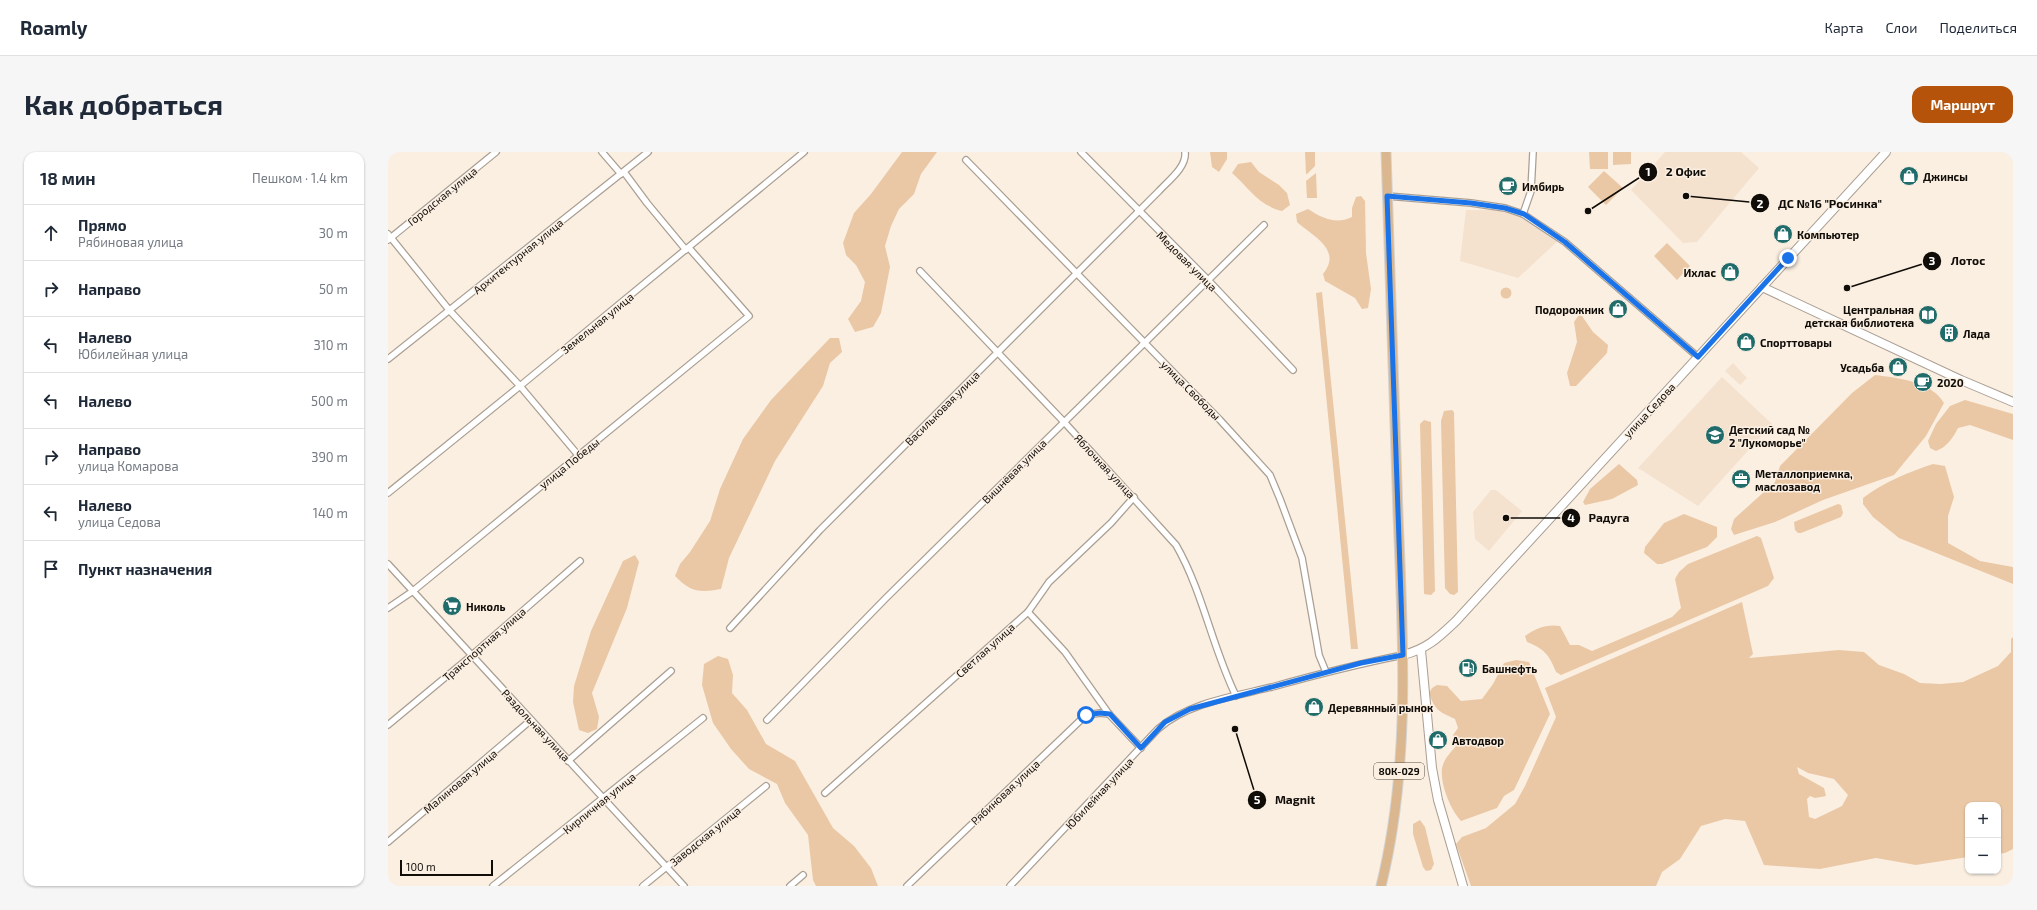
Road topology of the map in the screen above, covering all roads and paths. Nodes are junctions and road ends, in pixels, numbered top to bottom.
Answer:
1 (496, 152) edge
2 (602, 152) edge
3 (648, 152) edge
4 (804, 152) edge
5 (1081, 152) edge
6 (1185, 152) edge
7 (1386, 152) edge
8 (1533, 152) edge
9 (1886, 152) edge
10 (966, 160) dead end
11 (623, 173) junction
12 (1387, 196) junction
13 (1139, 211) junction
14 (1524, 214) junction
15 (1264, 225) dead end
16 (389, 237) edge
17 (688, 249) junction
18 (920, 271) dead end
19 (1076, 274) junction
20 (1208, 280) junction
21 (1762, 287) junction
22 (450, 311) junction
23 (1145, 344) junction
24 (997, 352) junction
25 (1698, 357) junction
26 (388, 360) edge
27 (1293, 370) dead end
28 (520, 386) junction
29 (2013, 402) edge
30 (1065, 423) junction
31 (578, 455) junction
32 (388, 493) edge
33 (1134, 497) junction
34 (580, 561) dead end
35 (388, 564) edge
36 (413, 591) junction
37 (388, 608) edge
38 (1028, 612) junction
39 (730, 628) dead end
40 (1421, 650) junction
41 (1403, 655) junction
42 (472, 656) junction
43 (671, 671) dead end
44 (1326, 672) junction
45 (1236, 696) junction
46 (1110, 714) junction
47 (703, 718) dead end
48 (531, 720) junction
49 (767, 720) dead end
50 (388, 725) edge
51 (1141, 748) junction
52 (568, 761) junction
53 (766, 786) dead end
54 (825, 793) dead end
55 (604, 799) junction
56 (388, 842) edge
57 (667, 868) junction
58 (803, 875) dead end
59 (493, 886) edge
60 (643, 886) edge
61 (684, 886) edge
62 (790, 886) edge
63 (907, 886) edge
64 (1010, 886) edge
65 (1381, 886) edge
66 (1463, 886) edge

1 - 16 street, Городская улица
2 - 11 street
3 - 11 street, Архитектурная улица
4 - 17 street, Земельная улица
5 - 13 street, Медовая улица
6 - 13 street, Васильковая улица
7 - 12 main road, 80К-029
8 - 14 street
9 - 21 main road, улица Седова
10 - 19 street, улица Свободы
11 - 17 street
11 - 22 street, Архитектурная улица
12 - 14 street
12 - 41 main road, 80К-029
13 - 19 street, Васильковая улица
13 - 20 street, Медовая улица
14 - 25 street
15 - 20 street, Вишнёвая улица
16 - 22 street
17 - 28 street, Земельная улица
17 - 31 street, улица Победы
18 - 24 street, Яблочная улица
19 - 23 street, улица Свободы
19 - 24 street, Васильковая улица
20 - 23 street, Вишнёвая улица
20 - 27 street, Медовая улица
21 - 25 main road, улица Седова
21 - 29 main road
22 - 26 street, Архитектурная улица
22 - 28 street
23 - 30 street, Вишнёвая улица
23 - 44 street, улица Свободы
24 - 30 street, Яблочная улица
24 - 39 street, Васильковая улица
25 - 40 main road, улица Седова
28 - 31 street
28 - 32 street, Земельная улица
30 - 33 street, Яблочная улица
30 - 49 street, Вишнёвая улица
31 - 36 street, улица Победы
33 - 38 street, Светлая улица
33 - 45 street, Яблочная улица
34 - 42 street, Транспортная улица
35 - 36 street, Раздольная улица
36 - 37 street, улица Победы
36 - 42 street, Раздольная улица
38 - 46 street
38 - 54 street, Светлая улица
40 - 41 main road, улица Седова
40 - 66 main road
41 - 44 street, Юбилейная улица
41 - 65 main road, 80К-029
42 - 48 street, Раздольная улица
42 - 50 street, Транспортная улица
43 - 52 street
44 - 45 street, Юбилейная улица
45 - 51 street, Юбилейная улица
46 - 51 street
46 - 63 street, Рябиновая улица
47 - 55 street, Кирпичная улица
48 - 52 street, Раздольная улица
48 - 56 street, Малиновая улица
51 - 64 street, Юбилейная улица
52 - 55 street, Раздольная улица
53 - 57 street, Заводская улица
55 - 57 street, Раздольная улица
55 - 59 street, Кирпичная улица
57 - 60 street, Заводская улица
57 - 61 street, Раздольная улица
58 - 62 street

